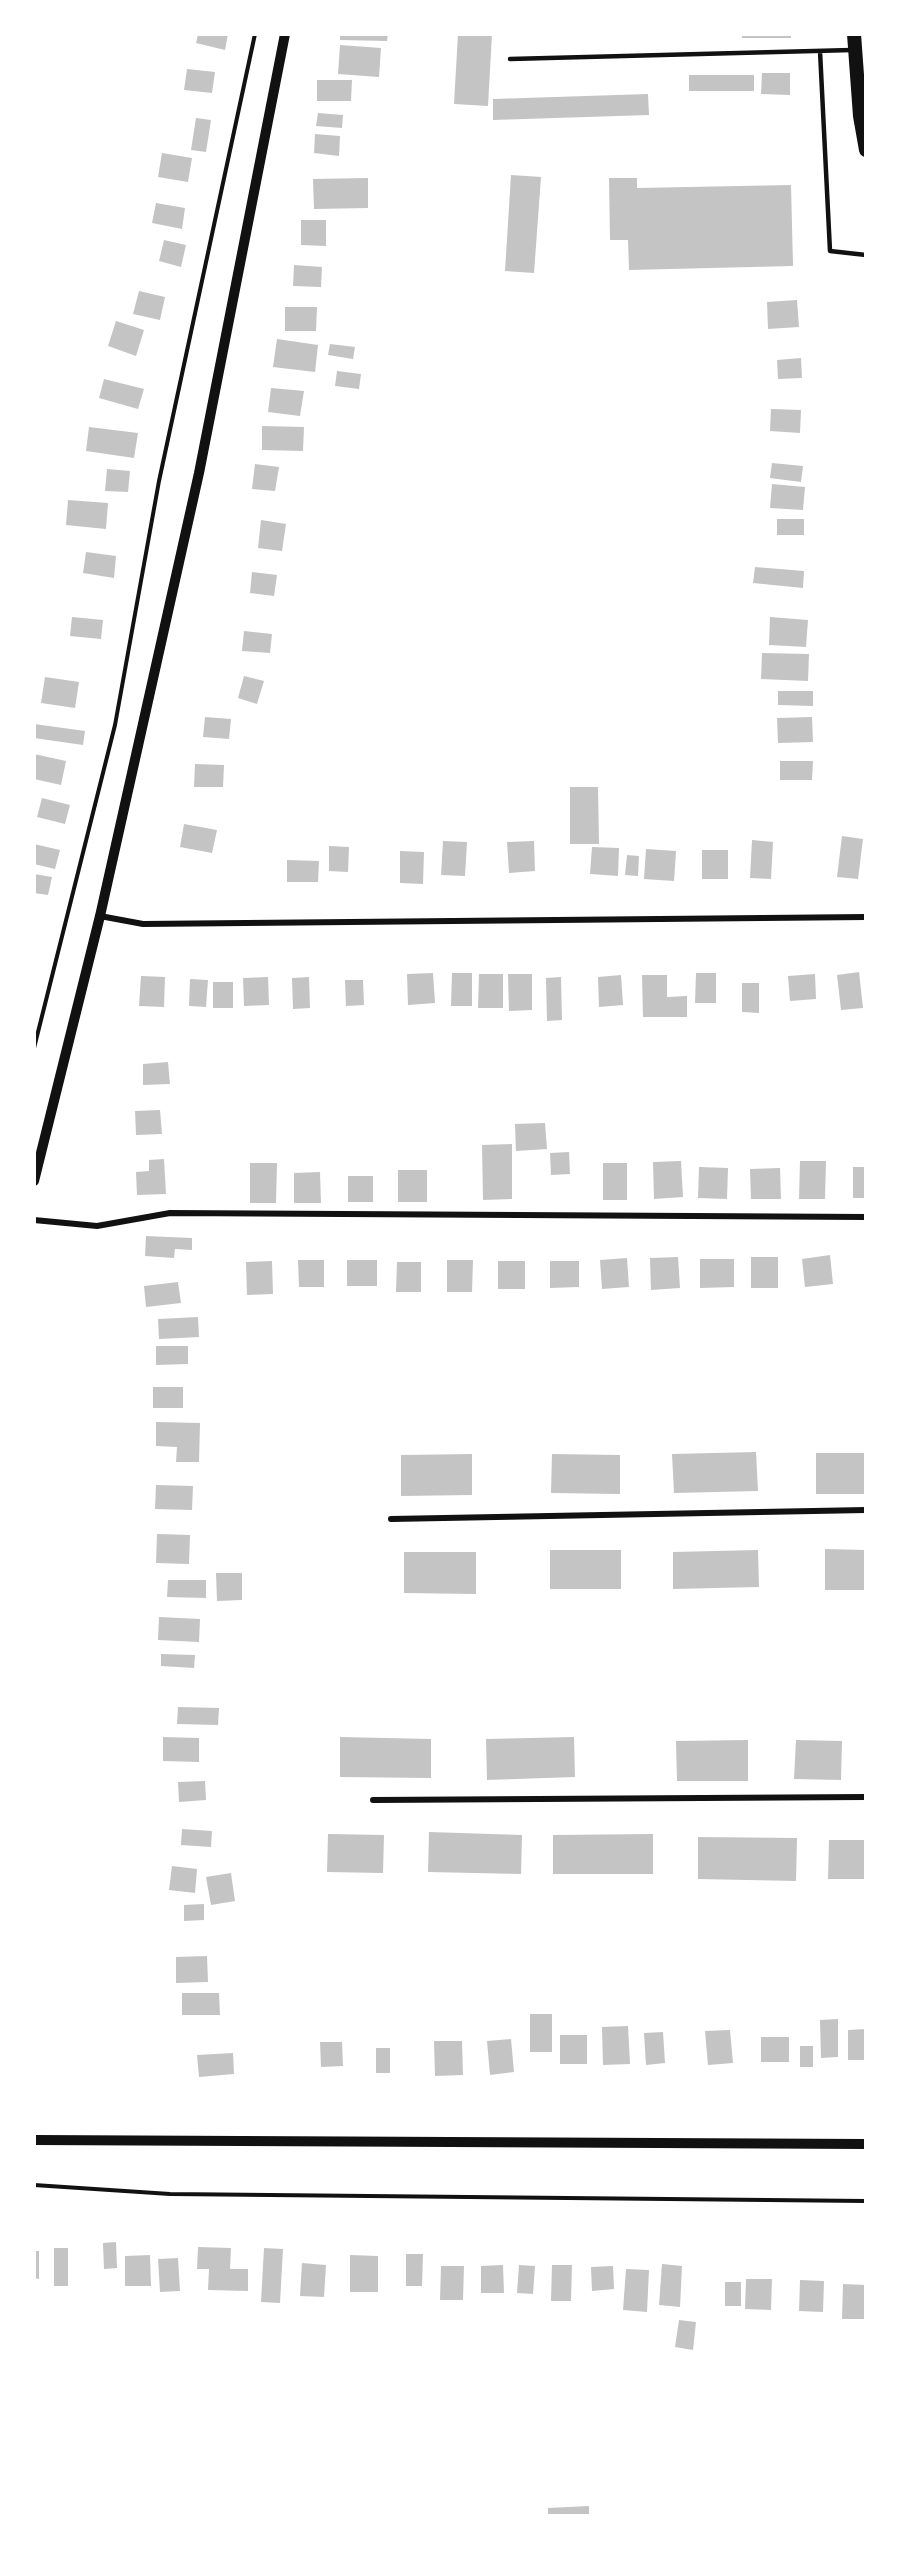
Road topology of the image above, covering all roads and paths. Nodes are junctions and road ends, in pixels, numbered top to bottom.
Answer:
1 (255, 34) edge
2 (285, 34) edge
3 (854, 34) edge
4 (855, 50) junction
5 (820, 51) junction
6 (510, 59) dead end
7 (866, 150) edge
8 (866, 255) edge
9 (100, 916) junction
10 (866, 917) edge
11 (34, 1048) edge
12 (34, 1181) edge
13 (866, 1217) edge
14 (34, 1220) edge
15 (866, 1510) edge
16 (391, 1519) dead end
17 (866, 1797) edge
18 (373, 1800) dead end
19 (34, 2140) edge
20 (866, 2144) edge
21 (34, 2185) edge
22 (866, 2200) edge

1 - 11 path
2 - 9 street
3 - 4 main road
4 - 5 lane
4 - 7 main road
5 - 6 lane
5 - 8 lane
9 - 10 street
9 - 12 street
13 - 14 street
15 - 16 street
17 - 18 street
19 - 20 street
21 - 22 path

